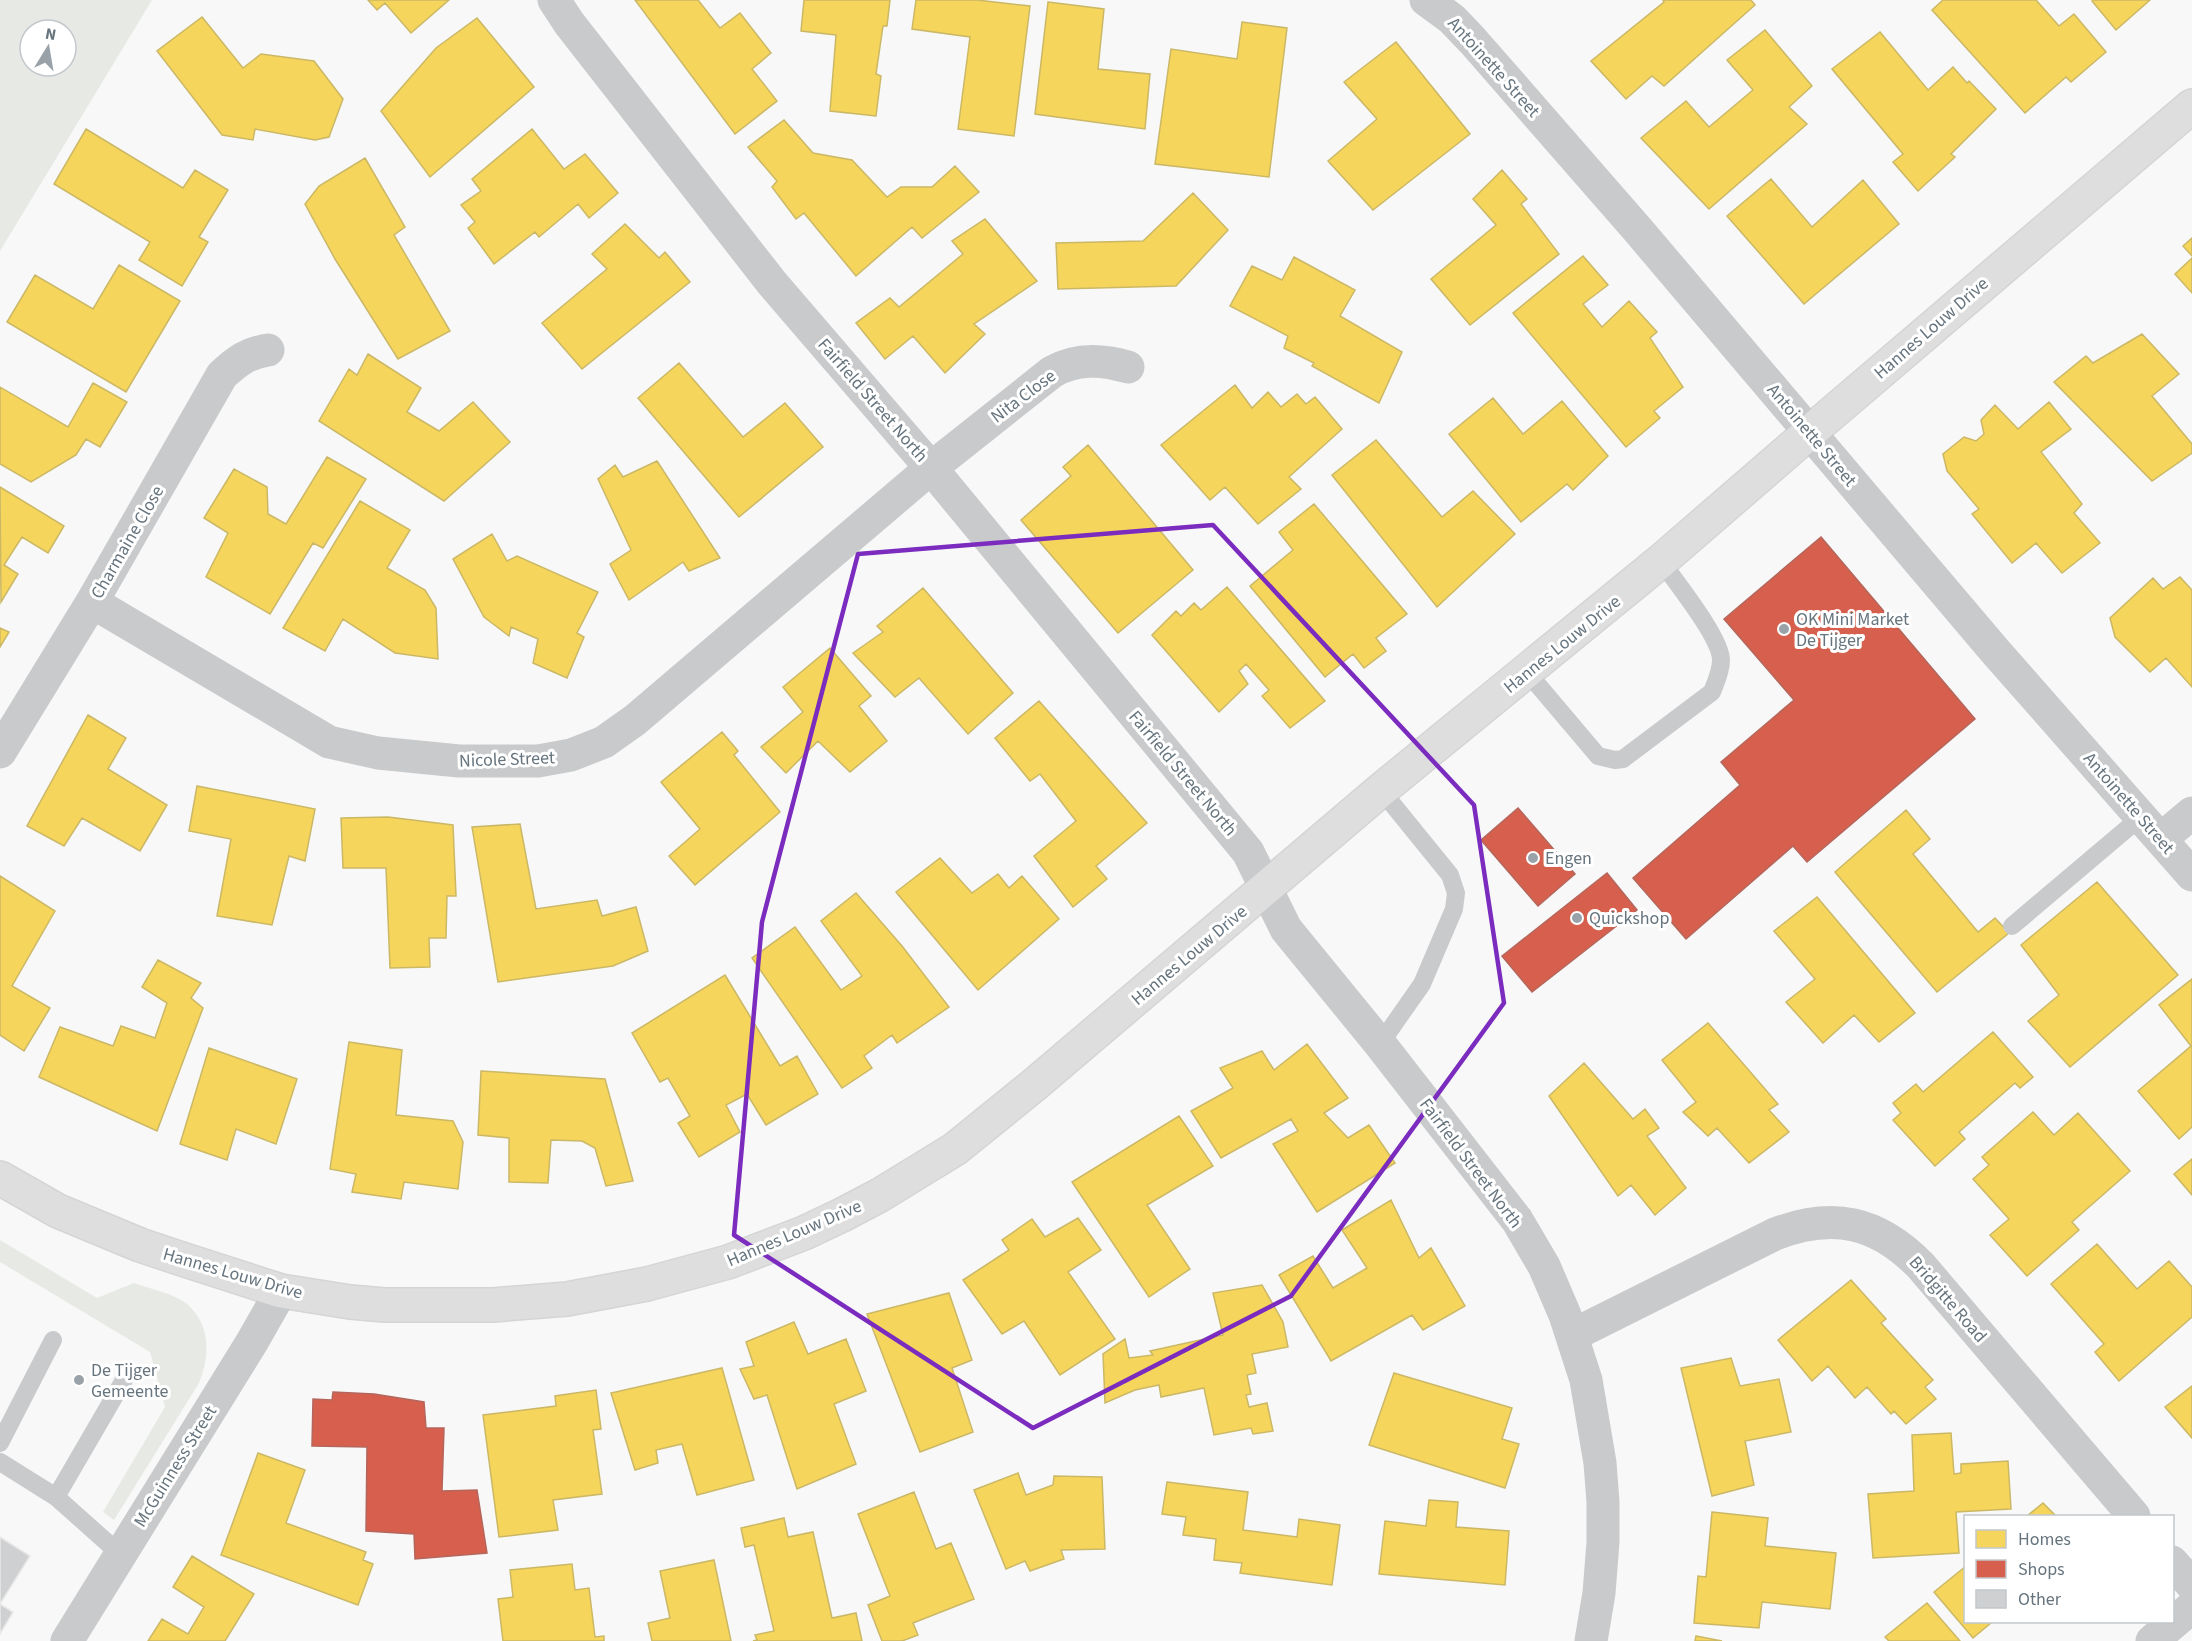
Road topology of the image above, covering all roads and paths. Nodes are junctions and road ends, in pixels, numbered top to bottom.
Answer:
1 (554, 0) edge
2 (1426, 0) edge
3 (2192, 106) edge
4 (268, 350) dead end
5 (1128, 367) dead end
6 (1810, 432) junction
7 (931, 468) junction
8 (1661, 561) junction
9 (92, 602) junction
10 (1527, 672) junction
11 (0, 752) edge
12 (1381, 790) junction
13 (2192, 813) edge
14 (2152, 828) junction
15 (2192, 875) edge
16 (1267, 889) junction
17 (2012, 926) dead end
18 (1380, 1044) junction
19 (0, 1178) edge
20 (281, 1291) junction
21 (1573, 1335) junction
22 (53, 1340) dead end
23 (124, 1380) dead end
24 (0, 1443) edge
25 (0, 1462) edge
26 (56, 1497) junction
27 (2133, 1515) edge
28 (120, 1554) junction
29 (2174, 1564) edge
30 (2192, 1585) edge
31 (2192, 1606) edge
32 (2174, 1622) edge
33 (2173, 1623) edge
34 (67, 1641) edge
35 (1591, 1641) edge
36 (2152, 1641) edge

1 - 7 street, Fairfield Street North
2 - 6 street, Antoinette Street
3 - 6 street, Hannes Louw Drive
4 - 9 street, Charmaine Close
5 - 7 street, Nita Close
6 - 8 street, Hannes Louw Drive
6 - 14 street, Antoinette Street
7 - 9 street, Nicole Street
7 - 16 street, Fairfield Street North
8 - 10 street, Hannes Louw Drive
8 - 10 lane
9 - 11 street, Charmaine Close
10 - 12 street, Hannes Louw Drive
12 - 16 street, Hannes Louw Drive
12 - 18 lane
13 - 14 street
14 - 15 street, Antoinette Street
14 - 17 lane
16 - 18 street, Fairfield Street North
16 - 20 street, Hannes Louw Drive
18 - 21 street, Fairfield Street North
19 - 20 street, Hannes Louw Drive
20 - 28 street, McGuinness Street
21 - 27 street, Bridgitte Road
21 - 35 street, Fairfield Street North
22 - 24 lane
23 - 26 lane
25 - 26 lane
26 - 28 lane
28 - 34 street, McGuinness Street
29 - 30 street
31 - 32 street
33 - 36 street

